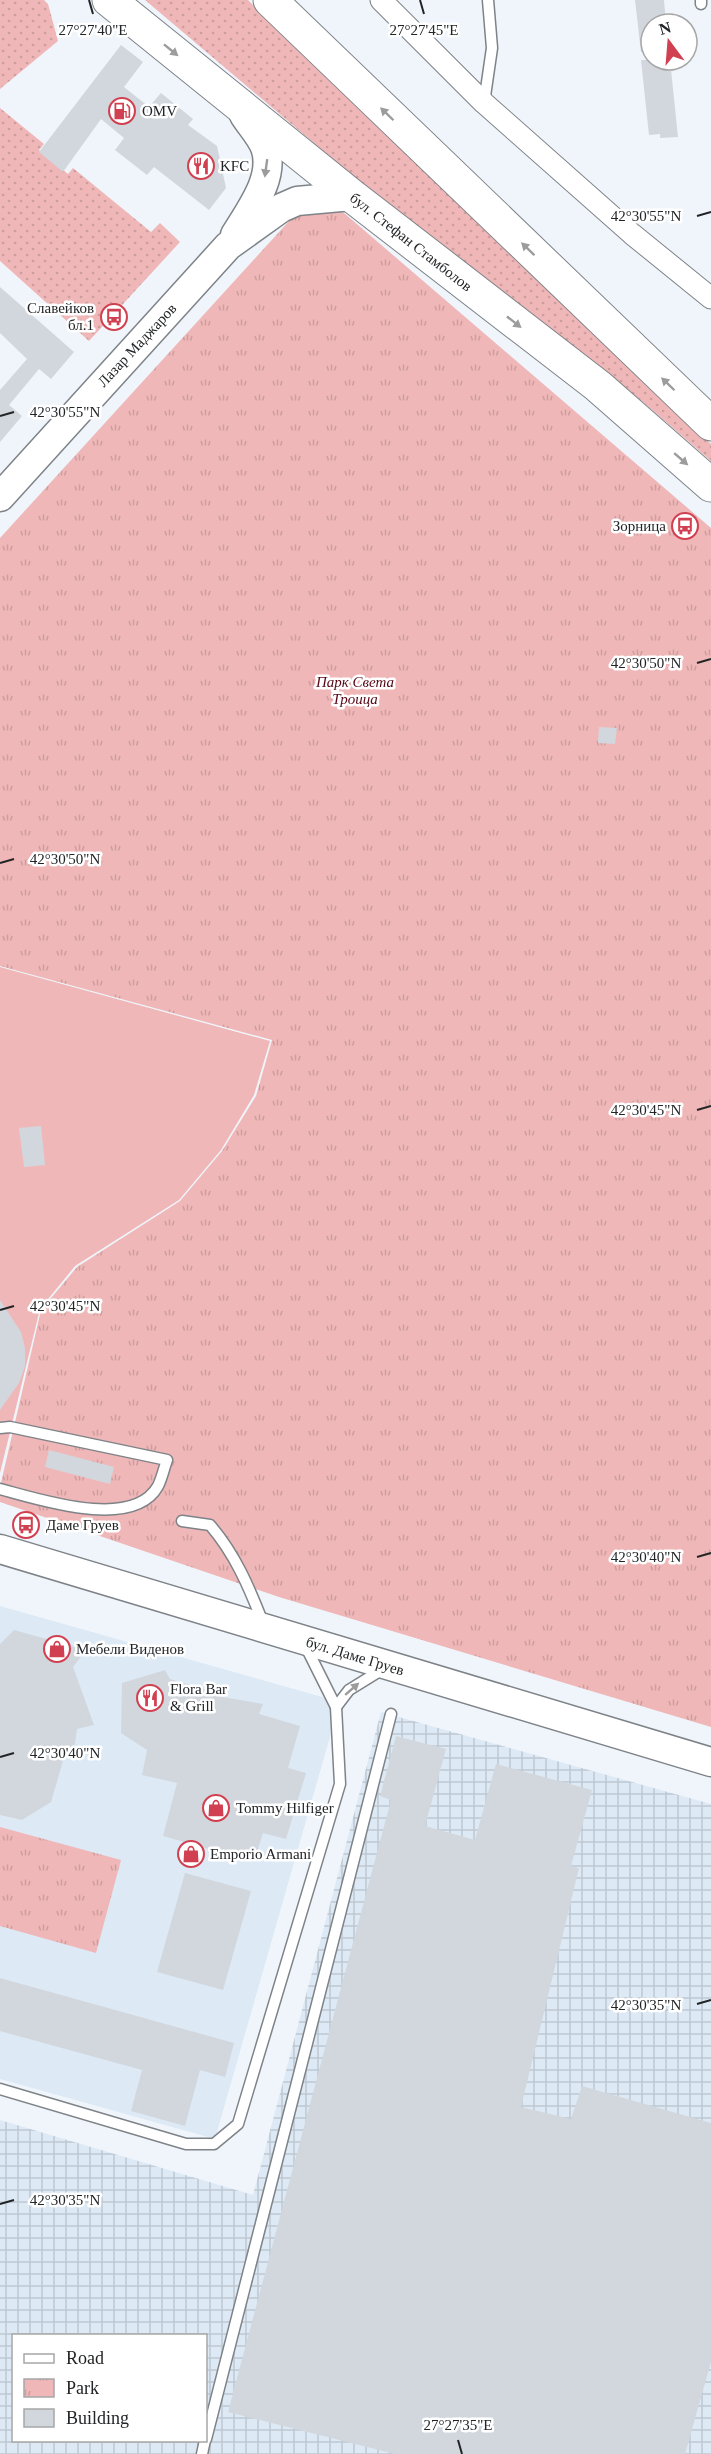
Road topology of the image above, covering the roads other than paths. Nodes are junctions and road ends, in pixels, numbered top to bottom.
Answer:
1 (109, 0) edge
2 (270, 0) edge
3 (381, 0) edge
4 (488, 0) edge
5 (232, 99) junction
6 (484, 103) junction
7 (352, 196) junction
8 (228, 246) junction
9 (711, 298) edge
10 (711, 424) edge
11 (711, 485) edge
12 (0, 497) edge
13 (0, 1428) edge
14 (0, 1489) edge
15 (182, 1521) dead end
16 (0, 1549) edge
17 (266, 1629) junction
18 (302, 1640) junction
19 (390, 1666) junction
20 (336, 1707) junction
21 (391, 1714) dead end
22 (711, 1762) edge
23 (0, 2088) edge
24 (207, 2432) edge

1 -> 5 main road, бул. Стефан Стамболов
10 -> 2 main road
3 - 6 street
4 - 6 lane
5 - 7 main road, бул. Стефан Стамболов
5 -> 8 main road, Лазар Маджаров
6 - 9 street
7 - 8 main road, Лазар Маджаров
7 -> 11 main road, бул. Стефан Стамболов
8 - 12 main road, Лазар Маджаров
13 - 14 lane
15 - 17 lane
16 - 17 main road, бул. Даме Груев
17 - 18 main road, бул. Даме Груев
18 - 19 main road, бул. Даме Груев
18 - 20 lane
20 -> 19 lane
19 - 22 main road, бул. Даме Груев
20 - 23 lane
21 - 24 lane

